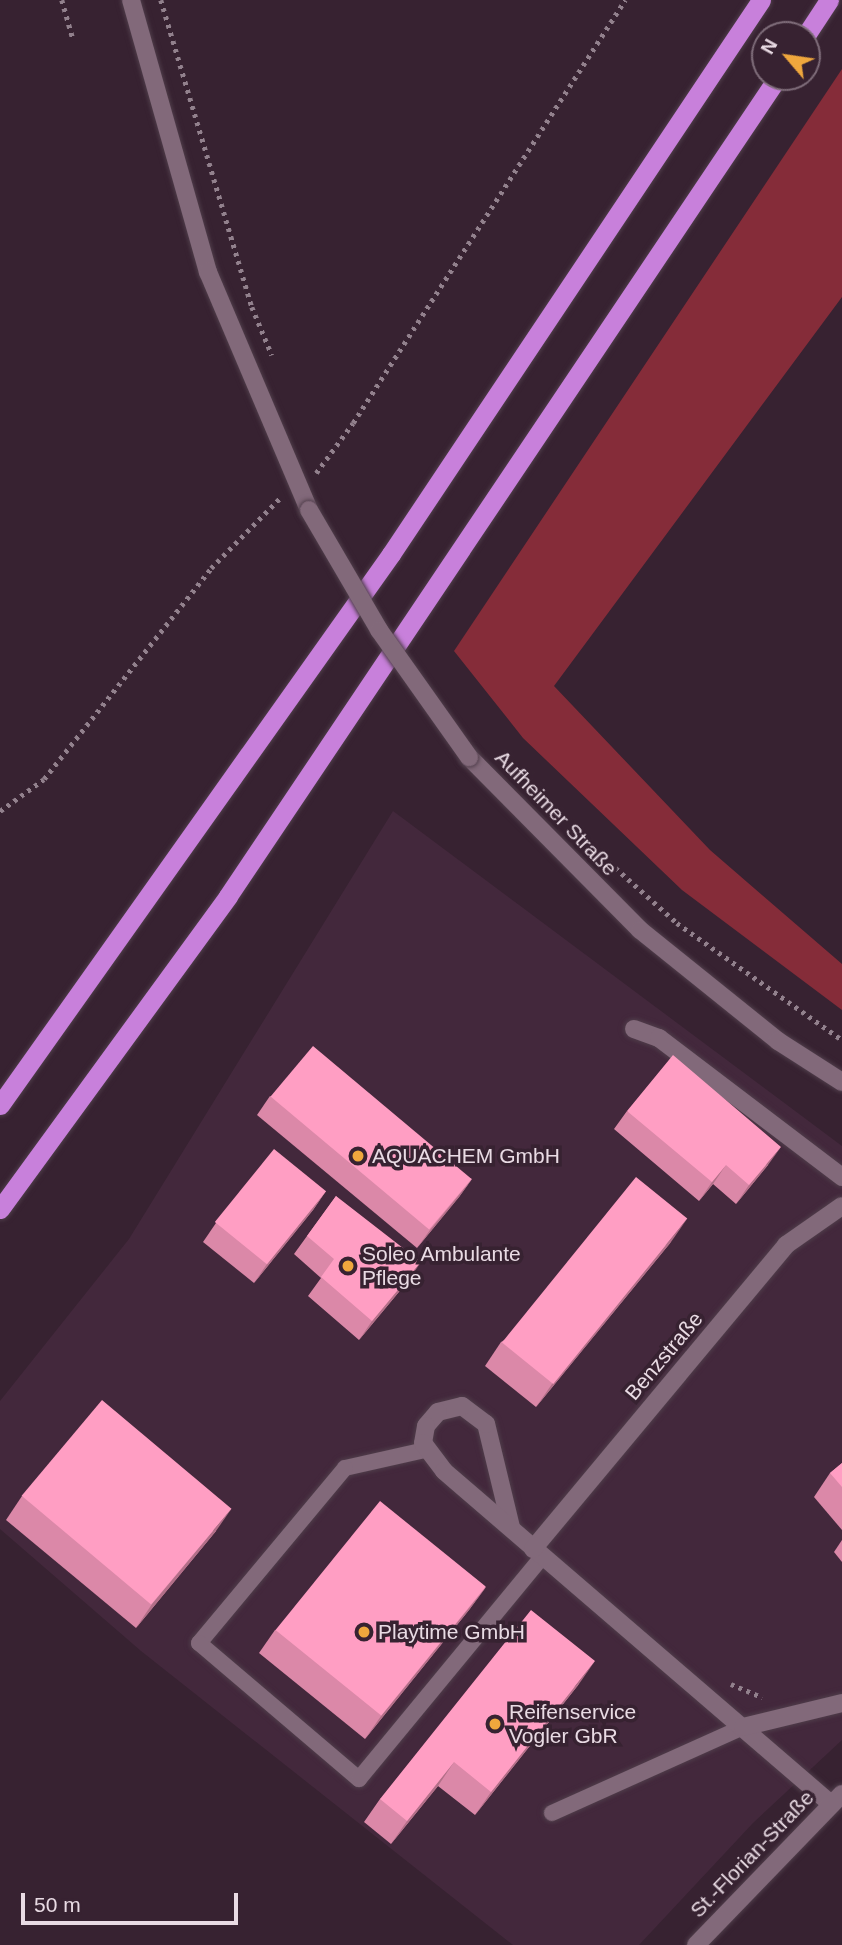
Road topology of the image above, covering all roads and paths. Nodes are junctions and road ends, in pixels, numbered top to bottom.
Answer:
1 (62, 0) edge
2 (131, 0) edge
3 (161, 0) edge
4 (625, 0) edge
5 (761, 0) edge
6 (830, 0) edge
7 (816, 21) edge
8 (73, 38) dead end
9 (769, 91) edge
10 (272, 358) dead end
11 (314, 459) dead end
12 (319, 472) junction
13 (295, 482) junction
14 (323, 482) dead end
15 (0, 811) edge
16 (599, 853) dead end
17 (634, 1029) dead end
18 (842, 1040) edge
19 (842, 1082) edge
20 (0, 1105) edge
21 (842, 1177) edge
22 (842, 1206) edge
23 (0, 1209) edge
24 (425, 1450) junction
25 (511, 1527) junction
26 (537, 1553) junction
27 (723, 1678) dead end
28 (766, 1698) dead end
29 (842, 1703) edge
30 (743, 1727) junction
31 (836, 1799) edge
32 (552, 1812) dead end
33 (696, 1945) edge

1 - 8 path
2 - 13 street, Aufheimer Straße
3 - 10 path
4 - 12 path
5 - 20 highway
6 - 7 highway
9 - 23 highway
11 - 12 path
12 - 14 path
13 - 15 path
13 - 19 street, Aufheimer Straße, bridge
16 - 18 path
17 - 21 street
22 - 26 street, Benzstraße
24 - 25 street
24 - 25 street
24 - 26 lane
25 - 26 street
26 - 30 street
27 - 28 path
29 - 30 street
30 - 31 street
30 - 32 lane
31 - 33 street, St.-Florian-Straße

